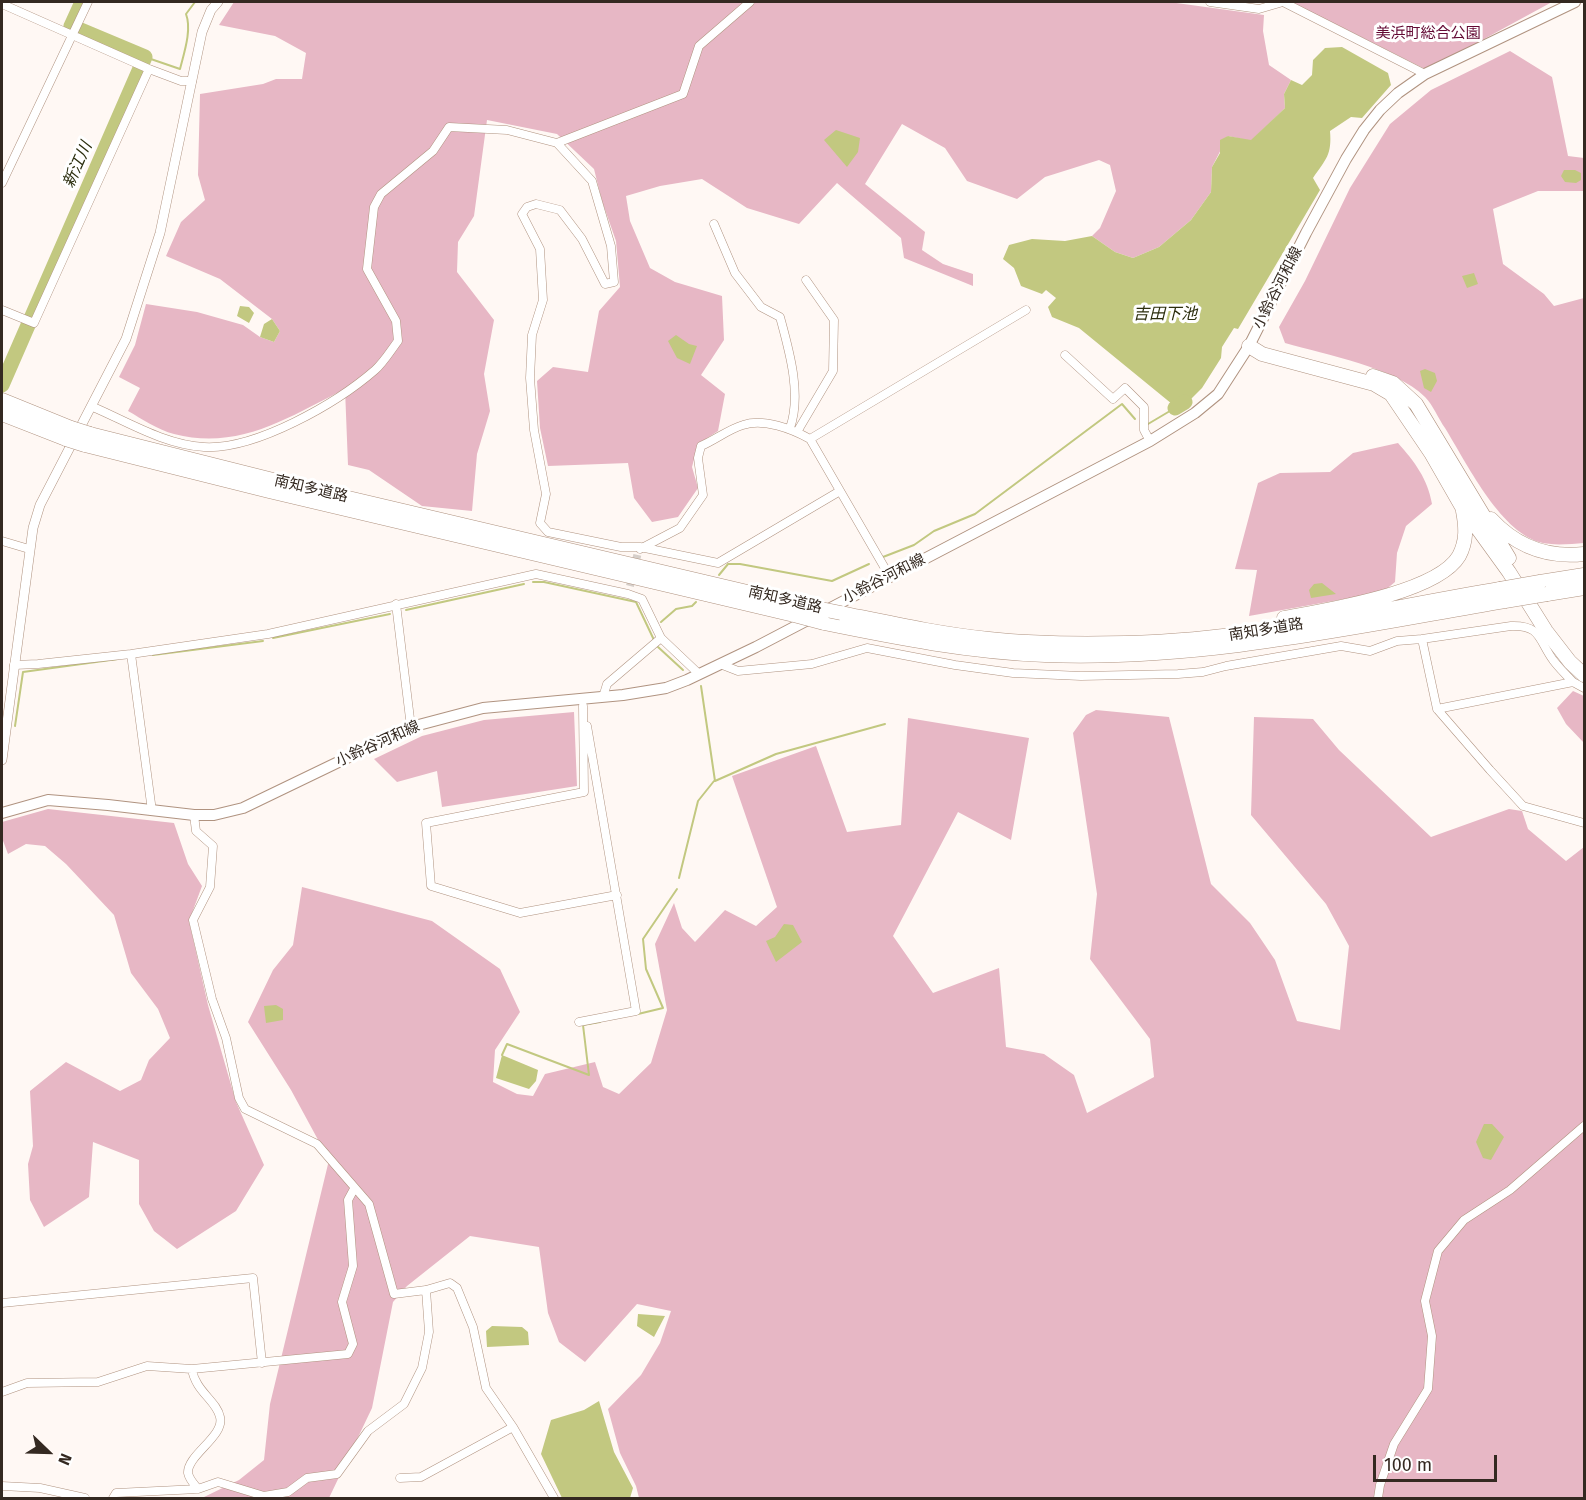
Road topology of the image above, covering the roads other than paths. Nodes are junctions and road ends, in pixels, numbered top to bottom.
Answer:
1 (88, 2) edge
2 (218, 2) edge
3 (750, 2) edge
4 (1210, 2) edge
5 (1283, 2) edge
6 (1575, 2) edge
7 (2, 4) edge
8 (73, 34) junction
9 (148, 68) junction
10 (1425, 74) junction
11 (192, 81) junction
12 (557, 142) junction
13 (2, 183) edge
14 (714, 224) dead end
15 (806, 279) dead end
16 (2, 310) edge
17 (1026, 310) dead end
18 (1249, 346) junction
19 (1065, 355) dead end
20 (2, 399) edge
21 (93, 406) junction
22 (2, 414) edge
23 (793, 430) junction
24 (69, 434) junction
25 (87, 439) junction
26 (810, 439) junction
27 (1150, 441) junction
28 (840, 491) junction
29 (1478, 503) junction
30 (1462, 507) junction
31 (2, 541) edge
32 (29, 549) junction
33 (639, 550) junction
34 (1584, 554) edge
35 (1584, 575) edge
36 (891, 577) junction
37 (1584, 588) edge
38 (1547, 592) junction
39 (1584, 598) edge
40 (1506, 599) junction
41 (396, 604) junction
42 (1223, 637) junction
43 (661, 638) junction
44 (1422, 639) junction
45 (131, 654) junction
46 (720, 664) junction
47 (1584, 664) edge
48 (14, 665) junction
49 (699, 674) junction
50 (1579, 679) edge
51 (1584, 688) edge
52 (603, 697) junction
53 (583, 702) junction
54 (1437, 709) junction
55 (411, 727) junction
56 (2, 760) edge
57 (152, 811) junction
58 (2, 813) edge
59 (194, 815) junction
60 (1584, 823) edge
61 (617, 895) junction
62 (579, 1022) dead end
63 (1584, 1126) edge
64 (354, 1189) junction
65 (426, 1290) junction
66 (2, 1303) edge
67 (262, 1364) junction
68 (192, 1369) junction
69 (2, 1392) edge
70 (513, 1426) junction
71 (400, 1478) dead end
72 (2, 1486) edge
73 (198, 1489) junction
74 (85, 1498) edge
75 (113, 1498) edge
76 (554, 1498) edge
77 (1378, 1498) edge

1 - 8 street
2 - 11 street
3 - 12 street
4 - 5 street
5 - 10 street
6 - 10 main road, 小鈴谷河和線
7 - 8 street
8 - 9 street
8 - 13 street
9 - 11 street
9 - 16 street
10 - 18 main road, 小鈴谷河和線
11 - 21 street
12 - 21 street
12 - 33 street
14 - 23 street
15 - 23 street
17 - 26 street
18 - 27 main road, 小鈴谷河和線
18 - 29 highway
18 - 30 highway
19 - 27 street
20 - 24 highway, 南知多道路
21 - 32 street
22 - 24 highway, 南知多道路
23 - 26 street
23 - 33 street
24 - 25 highway, 南知多道路, bridge
25 - 40 highway, 南知多道路, bridge
25 - 42 highway, 南知多道路, bridge
26 - 28 street
27 - 36 main road, 小鈴谷河和線
28 - 33 street
28 - 36 street
29 - 34 highway
29 - 47 highway
30 - 42 highway
30 - 50 highway
31 - 32 street
32 - 48 street
35 - 38 highway, 南知多道路
36 - 46 main road, 小鈴谷河和線
37 - 38 highway, 南知多道路
38 - 39 highway
38 - 40 highway, 南知多道路, bridge
40 - 42 highway, 南知多道路
41 - 43 street
41 - 45 street
41 - 55 street
43 - 49 street
43 - 52 street
44 - 46 street
44 - 50 street
44 - 54 street
45 - 48 street
45 - 57 street
46 - 49 main road, 小鈴谷河和線
48 - 56 street
49 - 52 main road, 小鈴谷河和線
50 - 51 street
50 - 54 street
52 - 53 main road, 小鈴谷河和線
53 - 55 main road, 小鈴谷河和線
53 - 61 street
53 - 61 street
54 - 60 street
55 - 59 main road, 小鈴谷河和線
57 - 58 main road, 小鈴谷河和線
57 - 59 main road, 小鈴谷河和線
59 - 64 street
61 - 62 street
63 - 77 street
64 - 65 street
64 - 67 street
65 - 70 street
65 - 73 street
66 - 67 street
67 - 68 street
68 - 69 street
68 - 73 street
70 - 71 street
70 - 76 street
72 - 74 street
73 - 75 street

